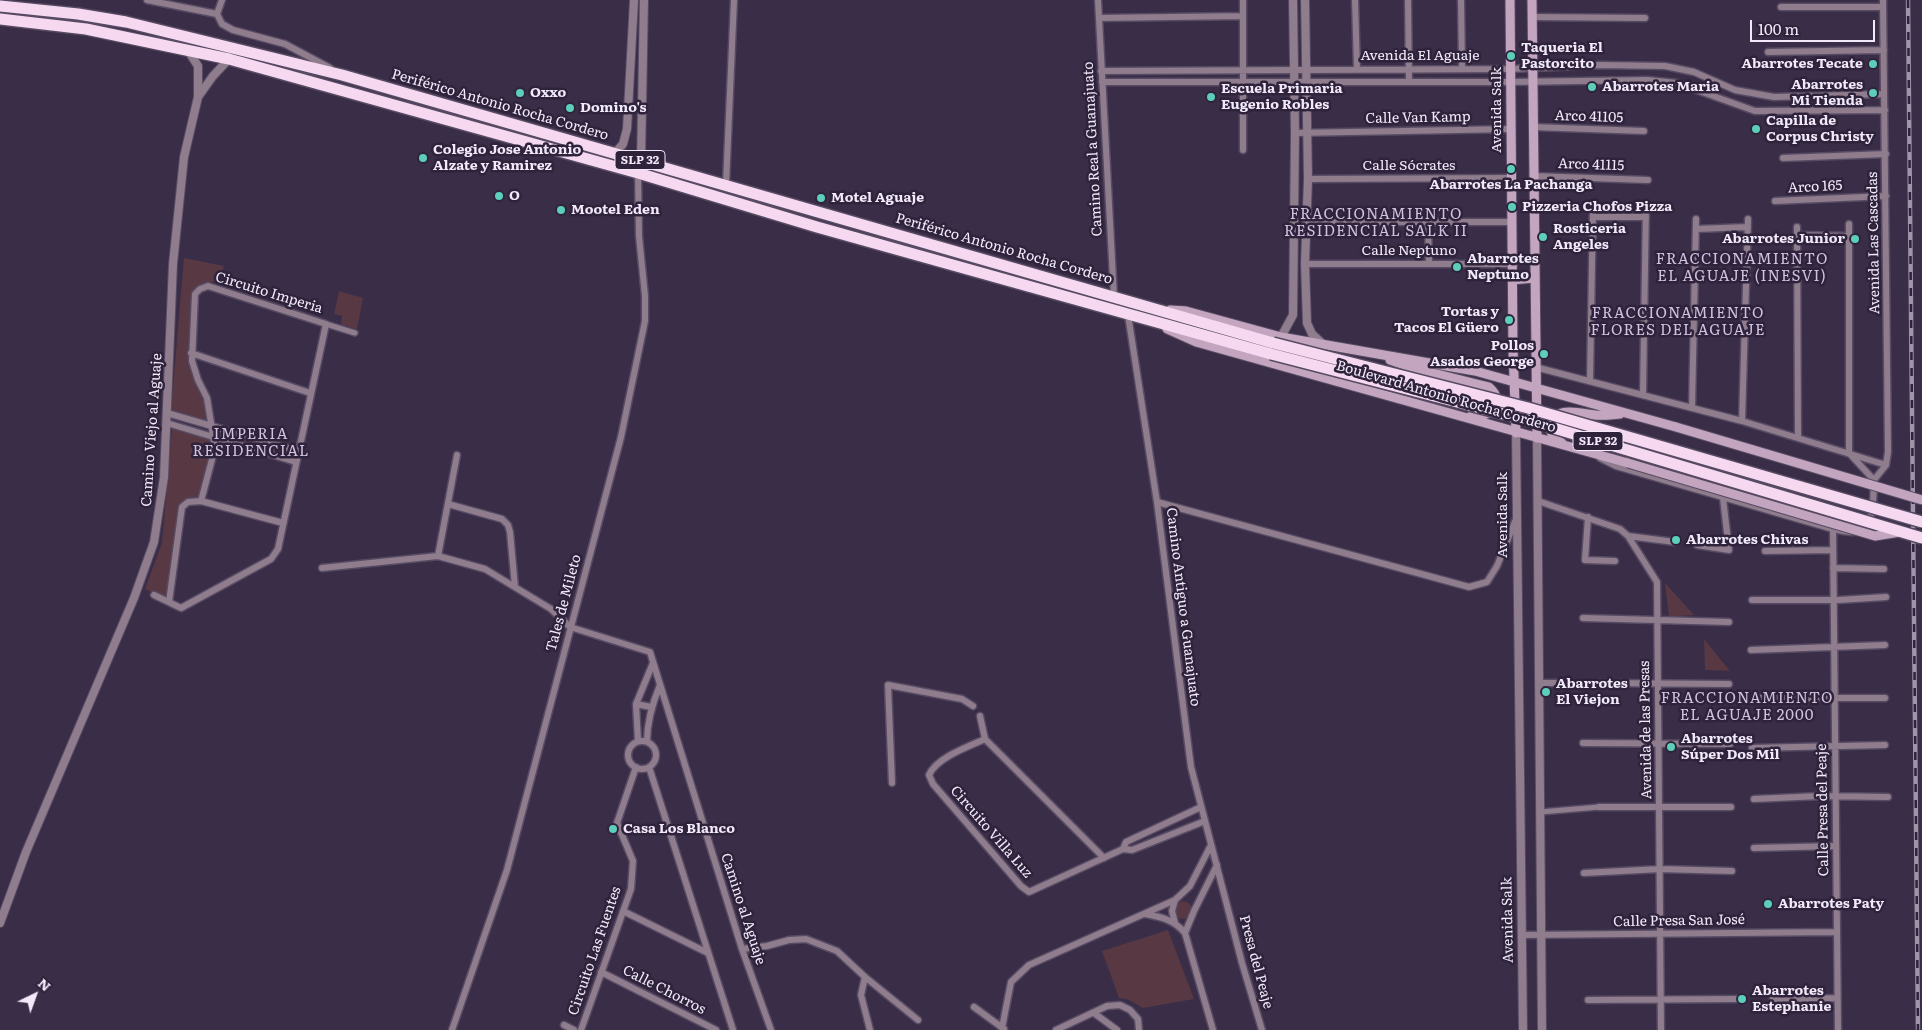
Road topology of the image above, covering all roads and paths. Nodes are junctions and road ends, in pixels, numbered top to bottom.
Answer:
1 (147, 0) edge
2 (222, 0) edge
3 (634, 0) edge
4 (644, 0) edge
5 (733, 0) edge
6 (1098, 0) edge
7 (1242, 0) edge
8 (1293, 0) edge
9 (1305, 0) edge
10 (1355, 0) edge
11 (1408, 0) edge
12 (1462, 0) edge
13 (1510, 0) edge
14 (1532, 0) edge
15 (1883, 0) edge
16 (0, 6) edge
17 (1781, 7) dead end
18 (1883, 8) junction
19 (217, 14) junction
20 (1243, 16) junction
21 (1532, 17) junction
22 (0, 18) edge
23 (1099, 18) junction
24 (1645, 18) dead end
25 (187, 49) junction
26 (1884, 50) junction
27 (1768, 52) dead end
28 (229, 59) junction
29 (1462, 68) junction
30 (1533, 68) junction
31 (1357, 69) junction
32 (1409, 69) junction
33 (1510, 69) junction
34 (1244, 70) junction
35 (1294, 70) junction
36 (1306, 70) junction
37 (1101, 71) junction
38 (342, 75) junction
39 (1409, 81) junction
40 (1533, 81) junction
41 (1102, 82) junction
42 (1244, 82) junction
43 (1294, 82) junction
44 (1306, 82) junction
45 (1510, 82) junction
46 (1884, 94) junction
47 (198, 96) junction
48 (1885, 110) junction
49 (1533, 127) junction
50 (1511, 130) junction
51 (1644, 131) dead end
52 (1307, 132) junction
53 (1295, 133) junction
54 (1243, 150) dead end
55 (615, 153) junction
56 (1886, 154) junction
57 (1784, 158) dead end
58 (641, 160) junction
59 (638, 173) junction
60 (1534, 176) junction
61 (1511, 178) junction
62 (1308, 180) junction
63 (1648, 180) dead end
64 (726, 184) junction
65 (1886, 196) junction
66 (1775, 201) dead end
67 (1646, 204) dead end
68 (1594, 205) dead end
69 (1593, 217) junction
70 (1646, 217) junction
71 (1696, 219) dead end
72 (1748, 219) dead end
73 (1306, 222) junction
74 (1428, 222) junction
75 (1512, 222) junction
76 (1849, 224) dead end
77 (1797, 227) dead end
78 (1748, 228) junction
79 (1696, 229) junction
80 (1797, 235) junction
81 (1849, 236) junction
82 (1305, 264) junction
83 (1429, 264) junction
84 (1512, 264) junction
85 (1534, 278) junction
86 (1512, 280) junction
87 (1114, 297) junction
88 (1128, 315) junction
89 (1146, 320) junction
90 (326, 324) junction
91 (355, 333) dead end
92 (1275, 344) junction
93 (1323, 344) junction
94 (1364, 352) junction
95 (191, 353) junction
96 (1535, 367) junction
97 (1590, 381) junction
98 (1513, 382) junction
99 (1535, 388) junction
100 (310, 393) junction
101 (1643, 395) junction
102 (1692, 408) junction
103 (167, 413) junction
104 (1446, 413) junction
105 (1630, 414) junction
106 (1742, 421) junction
107 (167, 423) junction
108 (211, 425) junction
109 (1516, 433) junction
110 (214, 438) junction
111 (1537, 438) junction
112 (1798, 438) junction
113 (1570, 447) junction
114 (298, 451) junction
115 (1588, 452) junction
116 (1849, 453) junction
117 (457, 455) dead end
118 (296, 462) junction
119 (1886, 465) junction
120 (1874, 480) junction
121 (1723, 498) junction
122 (1922, 500) edge
123 (201, 501) junction
124 (1538, 501) junction
125 (1157, 502) junction
126 (448, 504) junction
127 (1588, 517) junction
128 (1516, 519) junction
129 (1922, 522) edge
130 (283, 523) junction
131 (1833, 529) junction
132 (1902, 532) junction
133 (1628, 536) junction
134 (1922, 538) edge
135 (1675, 542) dead end
136 (1697, 545) dead end
137 (1833, 550) junction
138 (1765, 551) dead end
139 (438, 556) junction
140 (1615, 561) dead end
141 (322, 568) dead end
142 (1833, 568) junction
143 (1884, 569) dead end
144 (516, 587) junction
145 (154, 595) dead end
146 (1886, 597) dead end
147 (1752, 600) dead end
148 (1834, 600) junction
149 (169, 602) junction
150 (1582, 618) dead end
151 (1657, 619) junction
152 (1729, 622) dead end
153 (570, 627) junction
154 (1885, 645) dead end
155 (1834, 648) junction
156 (1751, 650) dead end
157 (653, 663) junction
158 (1658, 682) junction
159 (1539, 683) junction
160 (1563, 683) dead end
161 (1584, 683) dead end
162 (1599, 683) joint
163 (1729, 684) dead end
164 (660, 685) junction
165 (1758, 698) dead end
166 (1835, 698) junction
167 (1885, 698) dead end
168 (636, 704) junction
169 (973, 706) dead end
170 (651, 707) junction
171 (980, 716) dead end
172 (985, 739) junction
173 (638, 742) junction
174 (647, 742) junction
175 (1583, 743) dead end
176 (1658, 744) junction
177 (1730, 744) dead end
178 (1885, 745) dead end
179 (1835, 746) junction
180 (1752, 748) dead end
181 (636, 767) junction
182 (649, 767) junction
183 (892, 784) dead end
184 (1836, 796) junction
185 (1888, 797) dead end
186 (1754, 799) dead end
187 (1201, 807) junction
188 (1599, 807) joint
189 (1659, 807) junction
190 (1731, 807) dead end
191 (1540, 812) junction
192 (1205, 821) junction
193 (1211, 844) junction
194 (1836, 846) junction
195 (1754, 848) dead end
196 (1123, 849) junction
197 (1104, 858) junction
198 (1216, 865) junction
199 (1660, 869) junction
200 (1732, 871) dead end
201 (1197, 873) junction
202 (1584, 873) dead end
203 (1210, 879) junction
204 (1175, 900) junction
205 (1226, 900) joint
206 (623, 911) junction
207 (1144, 914) junction
208 (0, 923) edge
209 (1174, 923) junction
210 (1837, 932) junction
211 (1185, 933) junction
212 (1660, 934) junction
213 (1522, 935) junction
214 (1542, 935) junction
215 (742, 949) junction
216 (708, 953) junction
217 (601, 972) junction
218 (864, 977) junction
219 (1773, 998) dead end
220 (1838, 998) junction
221 (1737, 999) dead end
222 (1588, 1000) dead end
223 (1661, 1000) junction
224 (974, 1007) dead end
225 (1094, 1012) junction
226 (918, 1020) dead end
227 (564, 1025) dead end
228 (1004, 1029) edge
229 (452, 1030) edge
230 (574, 1030) edge
231 (581, 1030) edge
232 (716, 1030) edge
233 (733, 1030) edge
234 (771, 1030) edge
235 (870, 1030) edge
236 (1056, 1030) edge
237 (1116, 1030) edge
238 (1139, 1030) edge
239 (1213, 1030) edge
240 (1262, 1030) edge
241 (1524, 1030) edge
242 (1542, 1030) edge
243 (1662, 1030) edge
244 (1838, 1030) edge

1 - 19 street
2 - 19 street
3 - 55 street
4 - 58 street
5 - 64 street
6 - 23 street, Camino Real a Guanajuato
7 - 20 street
8 - 35 street
9 - 36 street
10 - 31 street
11 - 32 street
12 - 29 street
13 - 33 main road, Avenida Salk
14 - 21 main road
15 - 18 street, Avenida Las Cascadas
16 - 38 highway, Periférico Antonio Rocha Cordero / SLP 32
17 - 18 street
18 - 26 street, Avenida Las Cascadas
19 - 38 street
20 - 23 street
20 - 34 street
21 - 24 street
21 - 30 main road
22 - 25 highway, Periférico Antonio Rocha Cordero / SLP 32
23 - 37 street, Camino Real a Guanajuato
25 - 28 highway, Periférico Antonio Rocha Cordero / SLP 32
25 - 47 street, Camino Viejo al Aguaje
26 - 27 street
26 - 46 street, Avenida Las Cascadas
28 - 47 street, Camino Viejo al Aguaje
28 - 59 highway, Periférico Antonio Rocha Cordero / SLP 32
29 - 32 street, Avenida El Aguaje
29 - 33 street, Avenida El Aguaje
30 - 33 street, Avenida El Aguaje
30 - 40 main road
30 - 46 street, Avenida El Aguaje
31 - 32 street, Avenida El Aguaje
31 - 36 street, Avenida El Aguaje
32 - 39 street
33 - 45 main road, Avenida Salk
34 - 35 street, Avenida El Aguaje
34 - 37 street, Avenida El Aguaje
34 - 42 street
35 - 36 street, Avenida El Aguaje
35 - 43 street
36 - 44 street
37 - 41 street, Camino Real a Guanajuato
38 - 55 highway, Periférico Antonio Rocha Cordero / SLP 32
39 - 44 street, Avenida El Aguaje
39 - 45 street, Avenida El Aguaje
40 - 45 street, Avenida El Aguaje
40 - 48 street, Avenida El Aguaje
40 - 49 main road
41 - 42 street, Avenida El Aguaje
41 - 87 street, Camino Real a Guanajuato
42 - 43 street, Avenida El Aguaje
42 - 54 street
43 - 44 street, Avenida El Aguaje
43 - 53 street
44 - 52 street
45 - 50 main road, Avenida Salk
46 - 48 street, Avenida Las Cascadas
47 - 103 street, Camino Viejo al Aguaje
48 - 56 street, Avenida Las Cascadas
49 - 51 street, Arco 41105
49 - 60 main road
50 - 52 street, Calle Van Kamp
50 - 61 main road, Avenida Salk
52 - 53 street, Calle Van Kamp
52 - 62 street
53 - 92 street
55 - 58 highway, Periférico Antonio Rocha Cordero / SLP 32
56 - 57 street
56 - 65 street, Avenida Las Cascadas
58 - 64 highway, Periférico Antonio Rocha Cordero / SLP 32
59 - 88 highway, Periférico Antonio Rocha Cordero / SLP 32
59 - 153 street, Tales de Mileto
60 - 63 street, Arco 41115
60 - 85 main road
61 - 62 street, Calle Sócrates
61 - 75 main road, Avenida Salk
62 - 73 street
64 - 87 highway, Periférico Antonio Rocha Cordero / SLP 32
65 - 66 street, Arco 165
65 - 119 street, Avenida Las Cascadas
67 - 70 street
68 - 69 street
69 - 70 street
69 - 97 street
70 - 101 street
71 - 79 street
72 - 78 street
73 - 74 street
73 - 82 street
74 - 75 street
74 - 83 street
75 - 84 main road, Avenida Salk
76 - 81 street
77 - 80 street
78 - 79 street
78 - 106 street
79 - 102 street
80 - 81 street
80 - 112 street
81 - 116 street
82 - 83 street, Calle Neptuno
82 - 93 street
83 - 84 street, Calle Neptuno
84 - 86 main road, Avenida Salk
85 - 86 main road
85 - 96 main road
86 - 98 main road, Avenida Salk
87 - 92 highway, Periférico Antonio Rocha Cordero / SLP 32
88 - 89 highway, Periférico Antonio Rocha Cordero / SLP 32
88 - 125 street, Camino Antiguo a Guanajuato
89 - 92 highway, Periférico Antonio Rocha Cordero / SLP 32
89 - 104 main road, Boulevard Antonio Rocha Cordero
90 - 91 street
90 - 95 street, Circuito Imperia
90 - 100 street, Circuito Imperia
92 - 93 main road
92 - 129 highway, Boulevard Antonio Rocha Cordero / SLP 32, bridge
92 - 132 highway, Boulevard Antonio Rocha Cordero / SLP 32, bridge
93 - 94 main road
94 - 98 main road
94 - 104 main road
95 - 100 street
95 - 108 street, Circuito Imperia
96 - 97 street
96 - 99 main road
97 - 101 street
98 - 99 main road
98 - 109 main road, Avenida Salk
99 - 105 main road
99 - 111 main road
100 - 114 street, Circuito Imperia
101 - 102 street
102 - 106 street
103 - 107 street, Camino Viejo al Aguaje
103 - 108 street
104 - 109 main road, Boulevard Antonio Rocha Cordero
105 - 113 main road
105 - 122 main road, bridge
106 - 112 street
107 - 110 street
107 - 208 street, Camino Viejo al Aguaje
108 - 110 street, Circuito Imperia
108 - 114 street
109 - 111 main road, Boulevard Antonio Rocha Cordero
109 - 128 street, Avenida Salk
110 - 118 street
110 - 123 street, Circuito Imperia
111 - 113 main road, Boulevard Antonio Rocha Cordero
111 - 124 street
112 - 116 street
113 - 115 main road, Boulevard Antonio Rocha Cordero
114 - 118 street, Circuito Imperia
115 - 121 street, Boulevard Antonio Rocha Cordero
115 - 132 main road, bridge
116 - 119 street
116 - 120 street
117 - 126 street
118 - 130 street, Circuito Imperia
119 - 120 street
120 - 131 street, Boulevard Antonio Rocha Cordero
121 - 131 street, Boulevard Antonio Rocha Cordero
121 - 136 street
123 - 130 street
123 - 149 street
124 - 127 street, Avenida de las Presas
124 - 159 street
125 - 128 street
125 - 187 street, Camino Antiguo a Guanajuato
126 - 139 street
126 - 144 street
127 - 133 street, Avenida de las Presas
127 - 140 street
128 - 213 street, Avenida Salk
130 - 149 street, Circuito Imperia
131 - 137 street, Calle Presa del Peaje
132 - 134 highway, Boulevard Antonio Rocha Cordero / SLP 32, bridge
133 - 135 street
133 - 151 street, Avenida de las Presas
137 - 138 street
137 - 142 street, Calle Presa del Peaje
139 - 141 street
139 - 144 street
142 - 143 street
142 - 148 street, Calle Presa del Peaje
144 - 153 street
145 - 149 street, Circuito Imperia
146 - 148 street
147 - 148 street
148 - 155 street, Calle Presa del Peaje
150 - 151 street
151 - 152 street
151 - 158 street, Avenida de las Presas
153 - 157 street, Camino al Aguaje
153 - 229 street, Tales de Mileto
154 - 155 street
155 - 156 street
155 - 166 street, Calle Presa del Peaje
157 - 164 street, Camino al Aguaje
157 - 168 street
158 - 162 street
158 - 163 street
158 - 176 street, Avenida de las Presas
159 - 160 street
159 - 191 street
161 - 162 street
164 - 170 street
164 - 215 street, Camino al Aguaje
165 - 166 street
166 - 167 street
166 - 179 street, Calle Presa del Peaje
168 - 170 street
168 - 173 street
169 - 183 street
170 - 174 street
171 - 172 street
172 - 197 street
172 - 197 street, Circuito Villa Luz
173 - 174 street
173 - 181 street
174 - 182 street
175 - 176 street
176 - 177 street
176 - 189 street, Avenida de las Presas
178 - 179 street
179 - 180 street
179 - 184 street, Calle Presa del Peaje
181 - 182 street
181 - 206 street, Circuito Las Fuentes
182 - 216 street
184 - 185 street
184 - 186 street
184 - 194 street, Calle Presa del Peaje
187 - 192 street, Camino Antiguo a Guanajuato
187 - 196 street, Circuito Villa Luz
188 - 189 street
188 - 191 street
189 - 190 street
189 - 199 street, Avenida de las Presas
191 - 214 street
192 - 193 street, Camino Antiguo a Guanajuato
192 - 196 street, Circuito Villa Luz
193 - 198 street, Camino Antiguo a Guanajuato
193 - 201 street
194 - 195 street
194 - 210 street, Calle Presa del Peaje
196 - 197 street, Circuito Villa Luz
198 - 203 street
198 - 205 street, Camino Antiguo a Guanajuato
199 - 200 street
199 - 202 street
199 - 212 street, Avenida de las Presas
201 - 203 street
201 - 204 street
203 - 211 street
204 - 207 street
204 - 209 street
205 - 240 street, Presa del Peaje
206 - 216 street
206 - 217 street, Circuito Las Fuentes
207 - 209 street
207 - 228 street
209 - 211 street
210 - 212 street, Calle Presa San José
210 - 220 street, Calle Presa del Peaje
211 - 239 street
212 - 214 street, Calle Presa San José
212 - 223 street, Avenida de las Presas
213 - 214 street, Calle Presa San José
213 - 241 street, Avenida Salk
214 - 242 street
215 - 218 street
215 - 234 street, Camino al Aguaje
216 - 233 street
217 - 231 street, Circuito Las Fuentes
217 - 232 street, Calle Chorros
218 - 226 street
218 - 235 street
219 - 220 street
220 - 244 street, Calle Presa del Peaje
221 - 223 street
222 - 223 street
223 - 243 street, Avenida de las Presas
224 - 228 street
225 - 236 street
225 - 237 street
225 - 238 street
227 - 230 street, Circuito Las Fuentes

